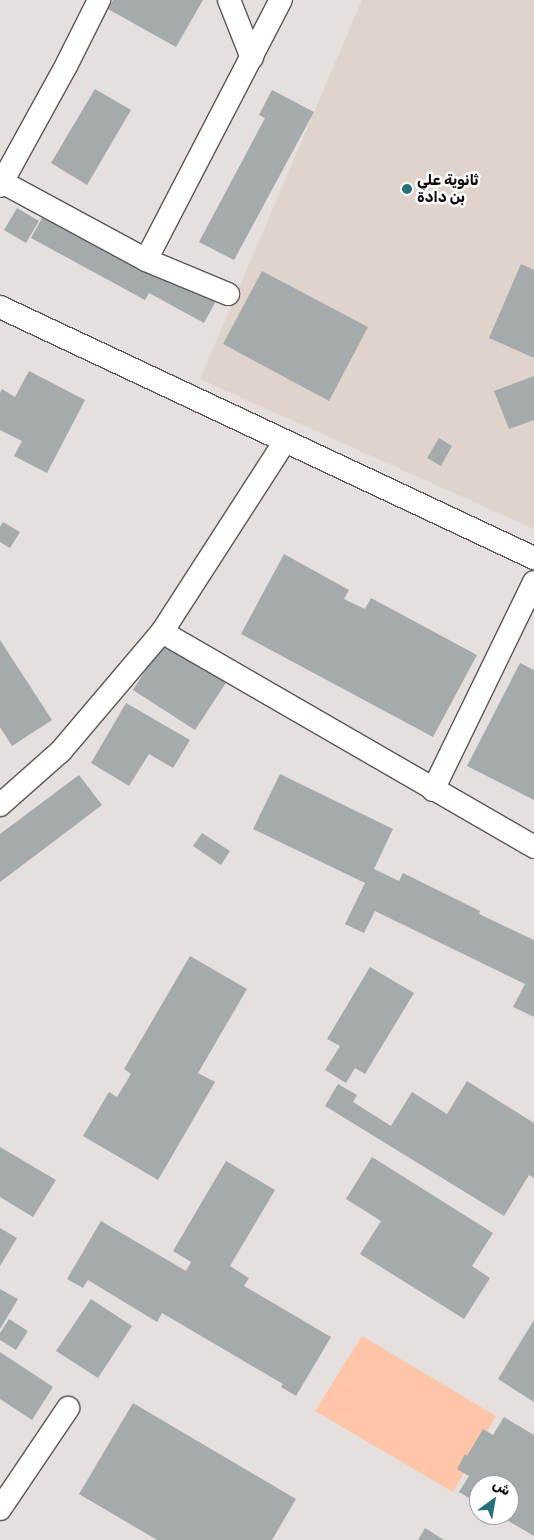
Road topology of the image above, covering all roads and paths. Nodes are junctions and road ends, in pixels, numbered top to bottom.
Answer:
1 (98, 0) edge
2 (229, 0) edge
3 (281, 0) edge
4 (252, 58) junction
5 (1, 184) edge
6 (146, 260) junction
7 (228, 294) dead end
8 (0, 308) edge
9 (284, 442) junction
10 (534, 558) edge
11 (534, 582) edge
12 (162, 632) junction
13 (433, 790) junction
14 (0, 804) edge
15 (534, 847) edge
16 (68, 1408) dead end
17 (6, 1486) edge
18 (0, 1509) edge

1 - 5 street
2 - 4 street
3 - 4 street
4 - 6 street
5 - 6 street
6 - 7 street
8 - 9 street
9 - 10 street
9 - 12 street
11 - 13 street
12 - 13 street
12 - 14 street
13 - 15 street
16 - 17 street
17 - 18 street

